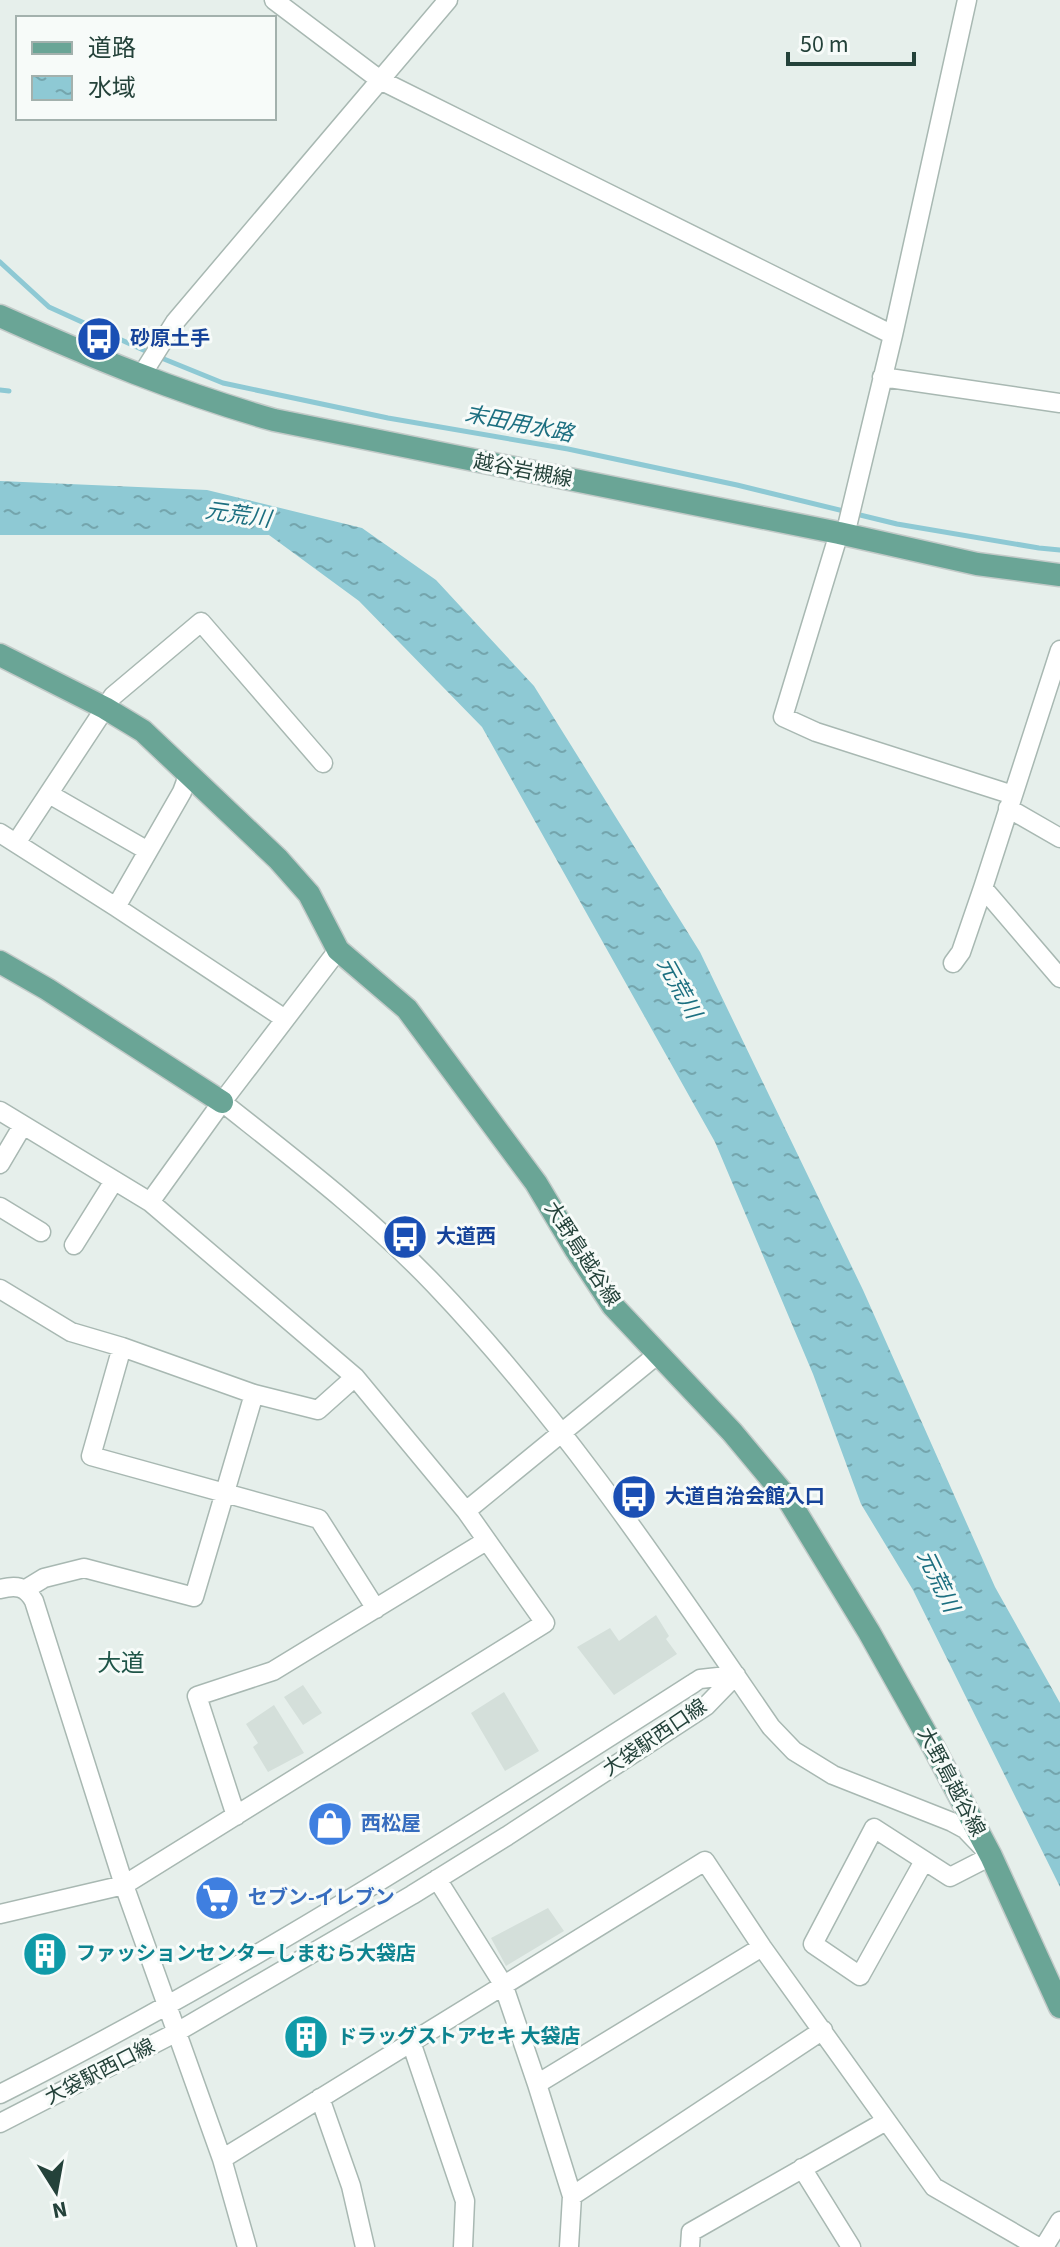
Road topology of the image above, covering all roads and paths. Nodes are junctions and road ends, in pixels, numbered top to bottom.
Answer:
1 (274, 0) edge
2 (448, 0) edge
3 (967, 0) edge
4 (380, 80) junction
5 (0, 316) edge
6 (893, 335) junction
7 (149, 362) junction
8 (882, 377) junction
9 (1060, 403) edge
10 (846, 522) junction
11 (1060, 575) edge
12 (1060, 650) edge
13 (0, 655) edge
14 (105, 708) junction
15 (323, 763) dead end
16 (189, 773) junction
17 (49, 794) junction
18 (1011, 802) junction
19 (8, 838) edge
20 (1060, 838) edge
21 (148, 851) junction
22 (983, 888) junction
23 (116, 907) junction
24 (338, 950) junction
25 (0, 962) edge
26 (953, 963) dead end
27 (1060, 978) edge
28 (285, 1019) junction
29 (222, 1102) junction
30 (0, 1111) edge
31 (23, 1125) junction
32 (0, 1164) edge
33 (114, 1181) junction
34 (150, 1202) junction
35 (0, 1207) edge
36 (41, 1232) dead end
37 (74, 1245) dead end
38 (0, 1289) edge
39 (122, 1347) junction
40 (658, 1354) junction
41 (355, 1377) junction
42 (254, 1394) junction
43 (563, 1432) junction
44 (226, 1492) junction
45 (466, 1511) junction
46 (486, 1541) junction
47 (0, 1589) edge
48 (26, 1589) junction
49 (376, 1609) junction
50 (736, 1675) junction
51 (236, 1816) junction
52 (991, 1856) junction
53 (924, 1861) junction
54 (437, 1879) junction
55 (124, 1885) junction
56 (0, 1914) edge
57 (762, 1947) junction
58 (503, 1984) junction
59 (168, 2005) junction
60 (1060, 2007) edge
61 (823, 2030) junction
62 (177, 2032) junction
63 (411, 2042) junction
64 (537, 2084) junction
65 (0, 2094) edge
66 (320, 2098) junction
67 (886, 2121) junction
68 (0, 2123) edge
69 (222, 2159) junction
70 (802, 2168) junction
71 (572, 2196) junction
72 (1060, 2221) edge
73 (247, 2247) edge
74 (365, 2247) edge
75 (463, 2247) edge
76 (569, 2247) edge
77 (690, 2247) edge
78 (851, 2247) edge
79 (1041, 2247) edge

1 - 4 street
2 - 4 street
3 - 6 street
4 - 6 street
4 - 7 street
5 - 7 main road, 越谷岩槻線
6 - 8 street
7 - 10 main road, 越谷岩槻線
8 - 9 street
8 - 10 street
10 - 11 main road, 越谷岩槻線
10 - 18 street
12 - 18 street
13 - 14 main road, 大野島越谷線
14 - 15 street
14 - 16 main road, 大野島越谷線
14 - 17 street
16 - 21 street
16 - 24 main road, 大野島越谷線
17 - 19 street
17 - 21 street
18 - 20 street
18 - 22 street
19 - 23 street
21 - 23 street
22 - 26 street
22 - 27 street
23 - 28 street
24 - 28 street
24 - 40 main road, 大野島越谷線
25 - 29 main road
28 - 29 street
29 - 34 street
29 - 43 street
30 - 31 street
31 - 32 street
31 - 33 street
33 - 34 street
33 - 37 street
34 - 41 street
35 - 36 street
38 - 39 street
39 - 42 street
39 - 44 street
40 - 43 street
40 - 52 main road, 大野島越谷線
41 - 42 street
41 - 45 street
42 - 44 street
43 - 45 street
43 - 50 street
44 - 48 street
44 - 49 street
45 - 46 street
46 - 49 street
46 - 51 street
47 - 48 street
48 - 55 street
49 - 51 street
50 - 52 street
50 - 54 street, 大袋駅西口線
50 - 59 street, 大袋駅西口線
51 - 55 street
52 - 53 street
52 - 60 main road, 大野島越谷線
53 - 53 street
54 - 58 street
54 - 62 street, 大袋駅西口線
55 - 56 street
55 - 59 street
57 - 58 street
57 - 61 street
57 - 64 street
58 - 63 street
58 - 64 street
59 - 62 street
59 - 65 street, 大袋駅西口線
61 - 67 street
61 - 71 street
62 - 68 street, 大袋駅西口線
62 - 69 street
63 - 66 street
63 - 75 street
64 - 71 street
66 - 69 street
66 - 74 street
67 - 70 street
67 - 79 street
69 - 73 street
70 - 77 street
70 - 78 street
71 - 76 street
72 - 79 street

